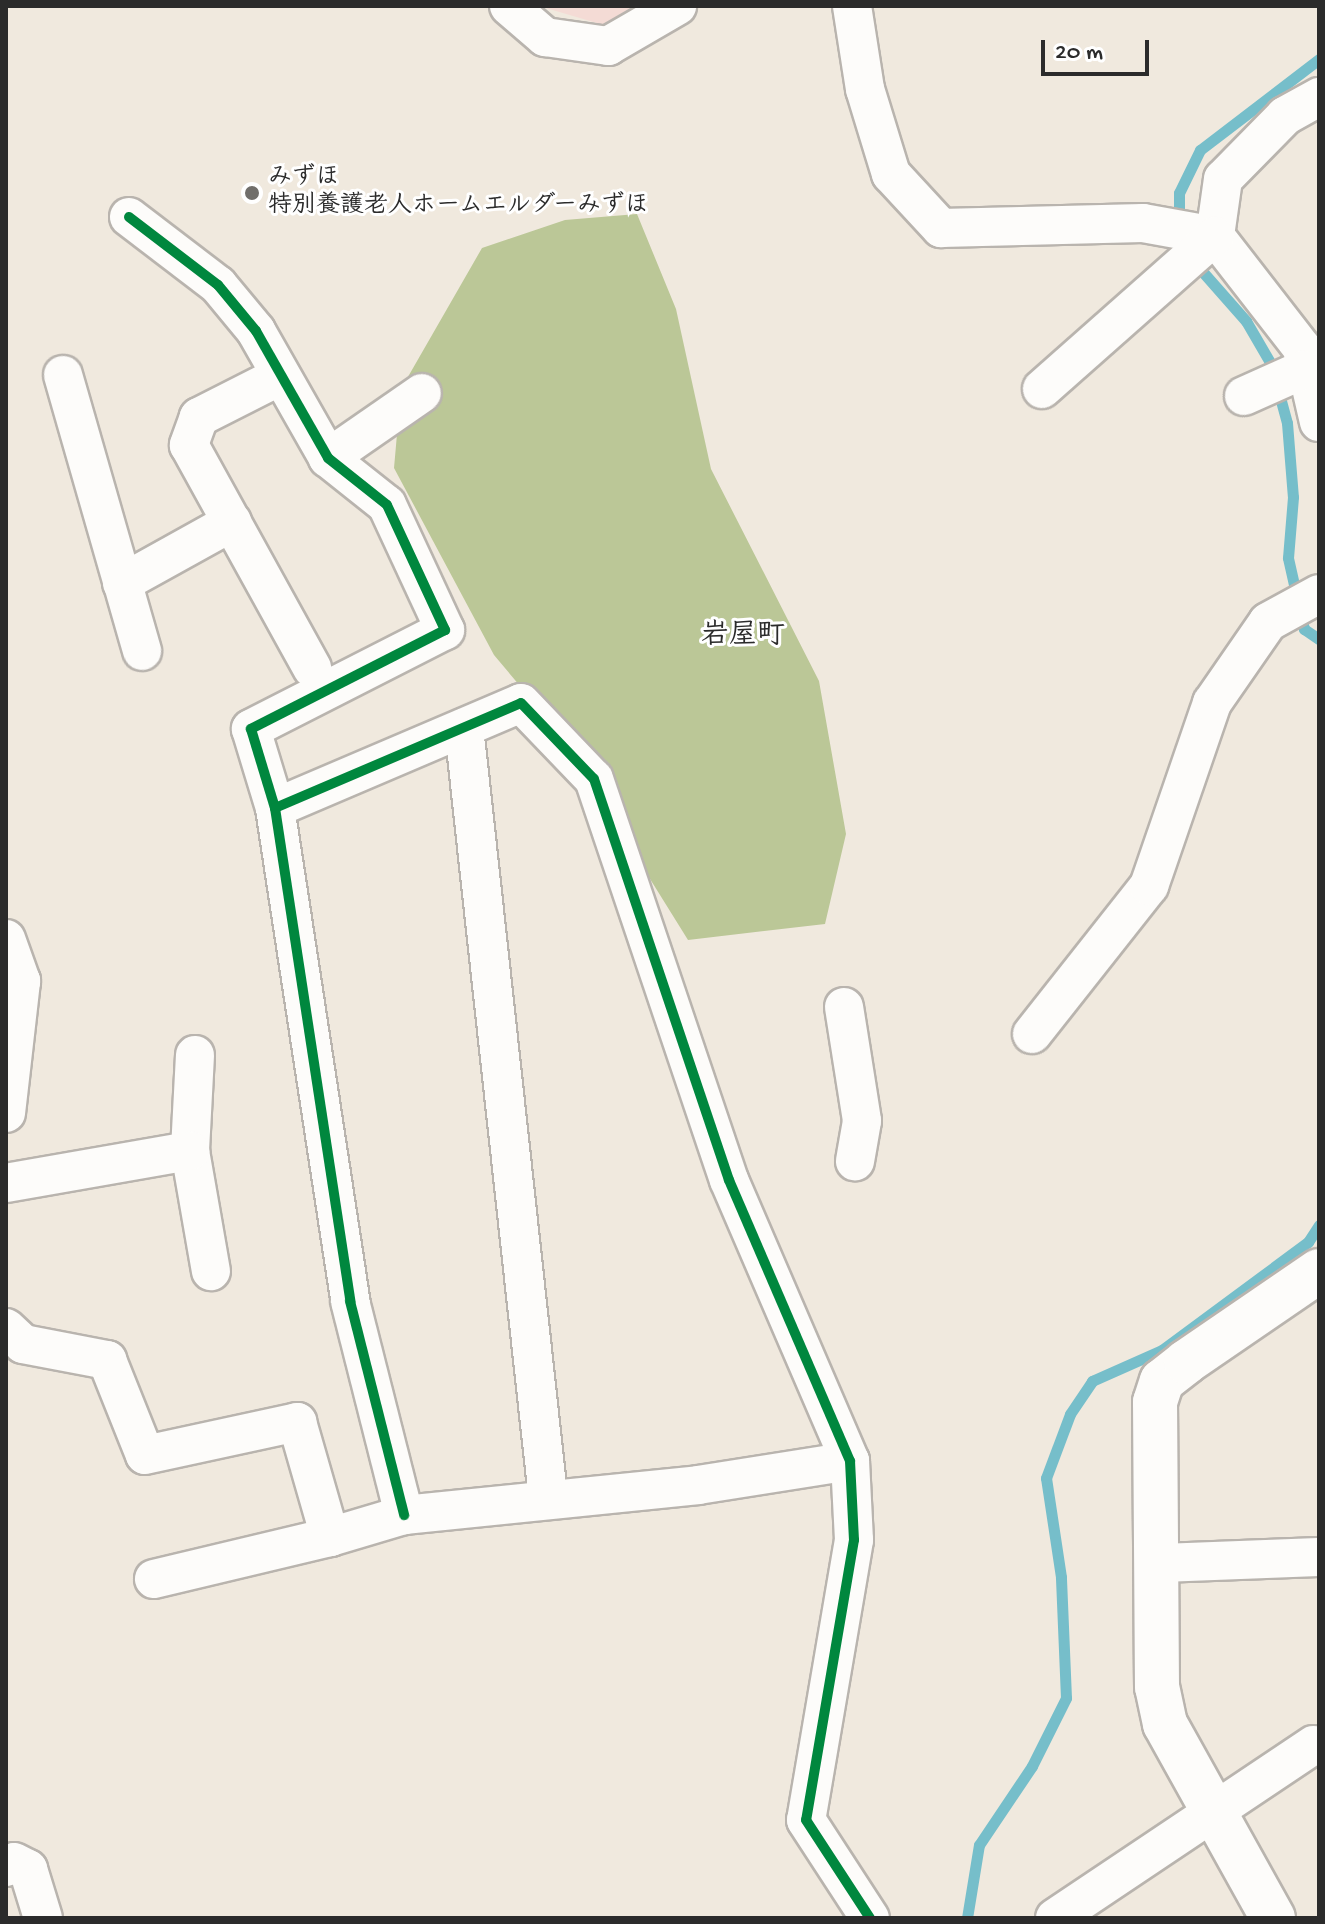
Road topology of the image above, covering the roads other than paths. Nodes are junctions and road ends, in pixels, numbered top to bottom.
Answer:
1 (509, 6) edge
2 (677, 6) edge
3 (852, 6) edge
4 (1319, 97) edge
5 (129, 217) dead end
6 (1215, 236) junction
7 (1308, 355) edge
8 (63, 375) dead end
9 (278, 377) junction
10 (1042, 389) dead end
11 (422, 393) dead end
12 (1244, 396) dead end
13 (1319, 422) edge
14 (328, 458) junction
15 (232, 522) junction
16 (122, 583) junction
17 (1319, 594) edge
18 (142, 651) dead end
19 (312, 668) dead end
20 (464, 728) junction
21 (275, 808) junction
22 (6, 939) edge
23 (14, 992) edge
24 (844, 1007) dead end
25 (1032, 1034) dead end
26 (195, 1055) dead end
27 (6, 1113) edge
28 (190, 1151) junction
29 (855, 1161) dead end
30 (6, 1183) edge
31 (211, 1271) dead end
32 (1319, 1271) edge
33 (6, 1328) edge
34 (850, 1461) junction
35 (548, 1496) junction
36 (404, 1515) junction
37 (330, 1537) junction
38 (1319, 1557) edge
39 (1161, 1563) junction
40 (154, 1579) dead end
41 (1313, 1745) dead end
42 (1212, 1810) junction
43 (6, 1867) edge
44 (43, 1918) edge
45 (870, 1918) edge
46 (1055, 1918) edge
47 (1273, 1918) edge

1 - 2 street
3 - 6 street
4 - 6 street
5 - 9 street
6 - 7 street
6 - 10 street
7 - 12 street
7 - 13 street
8 - 16 street
9 - 14 street
9 - 15 street
11 - 14 street
14 - 21 street
15 - 16 street
15 - 19 street
16 - 18 street
17 - 25 street
20 - 21 street
20 - 34 street
20 - 35 street
21 - 36 street
22 - 23 street
23 - 27 street
24 - 29 street
26 - 28 street
28 - 30 street
28 - 31 street
32 - 39 street
33 - 37 street
34 - 35 street
34 - 45 street
35 - 36 street
36 - 37 street
37 - 40 street
38 - 39 street
39 - 42 street
41 - 42 street
42 - 46 street
42 - 47 street
43 - 44 street

